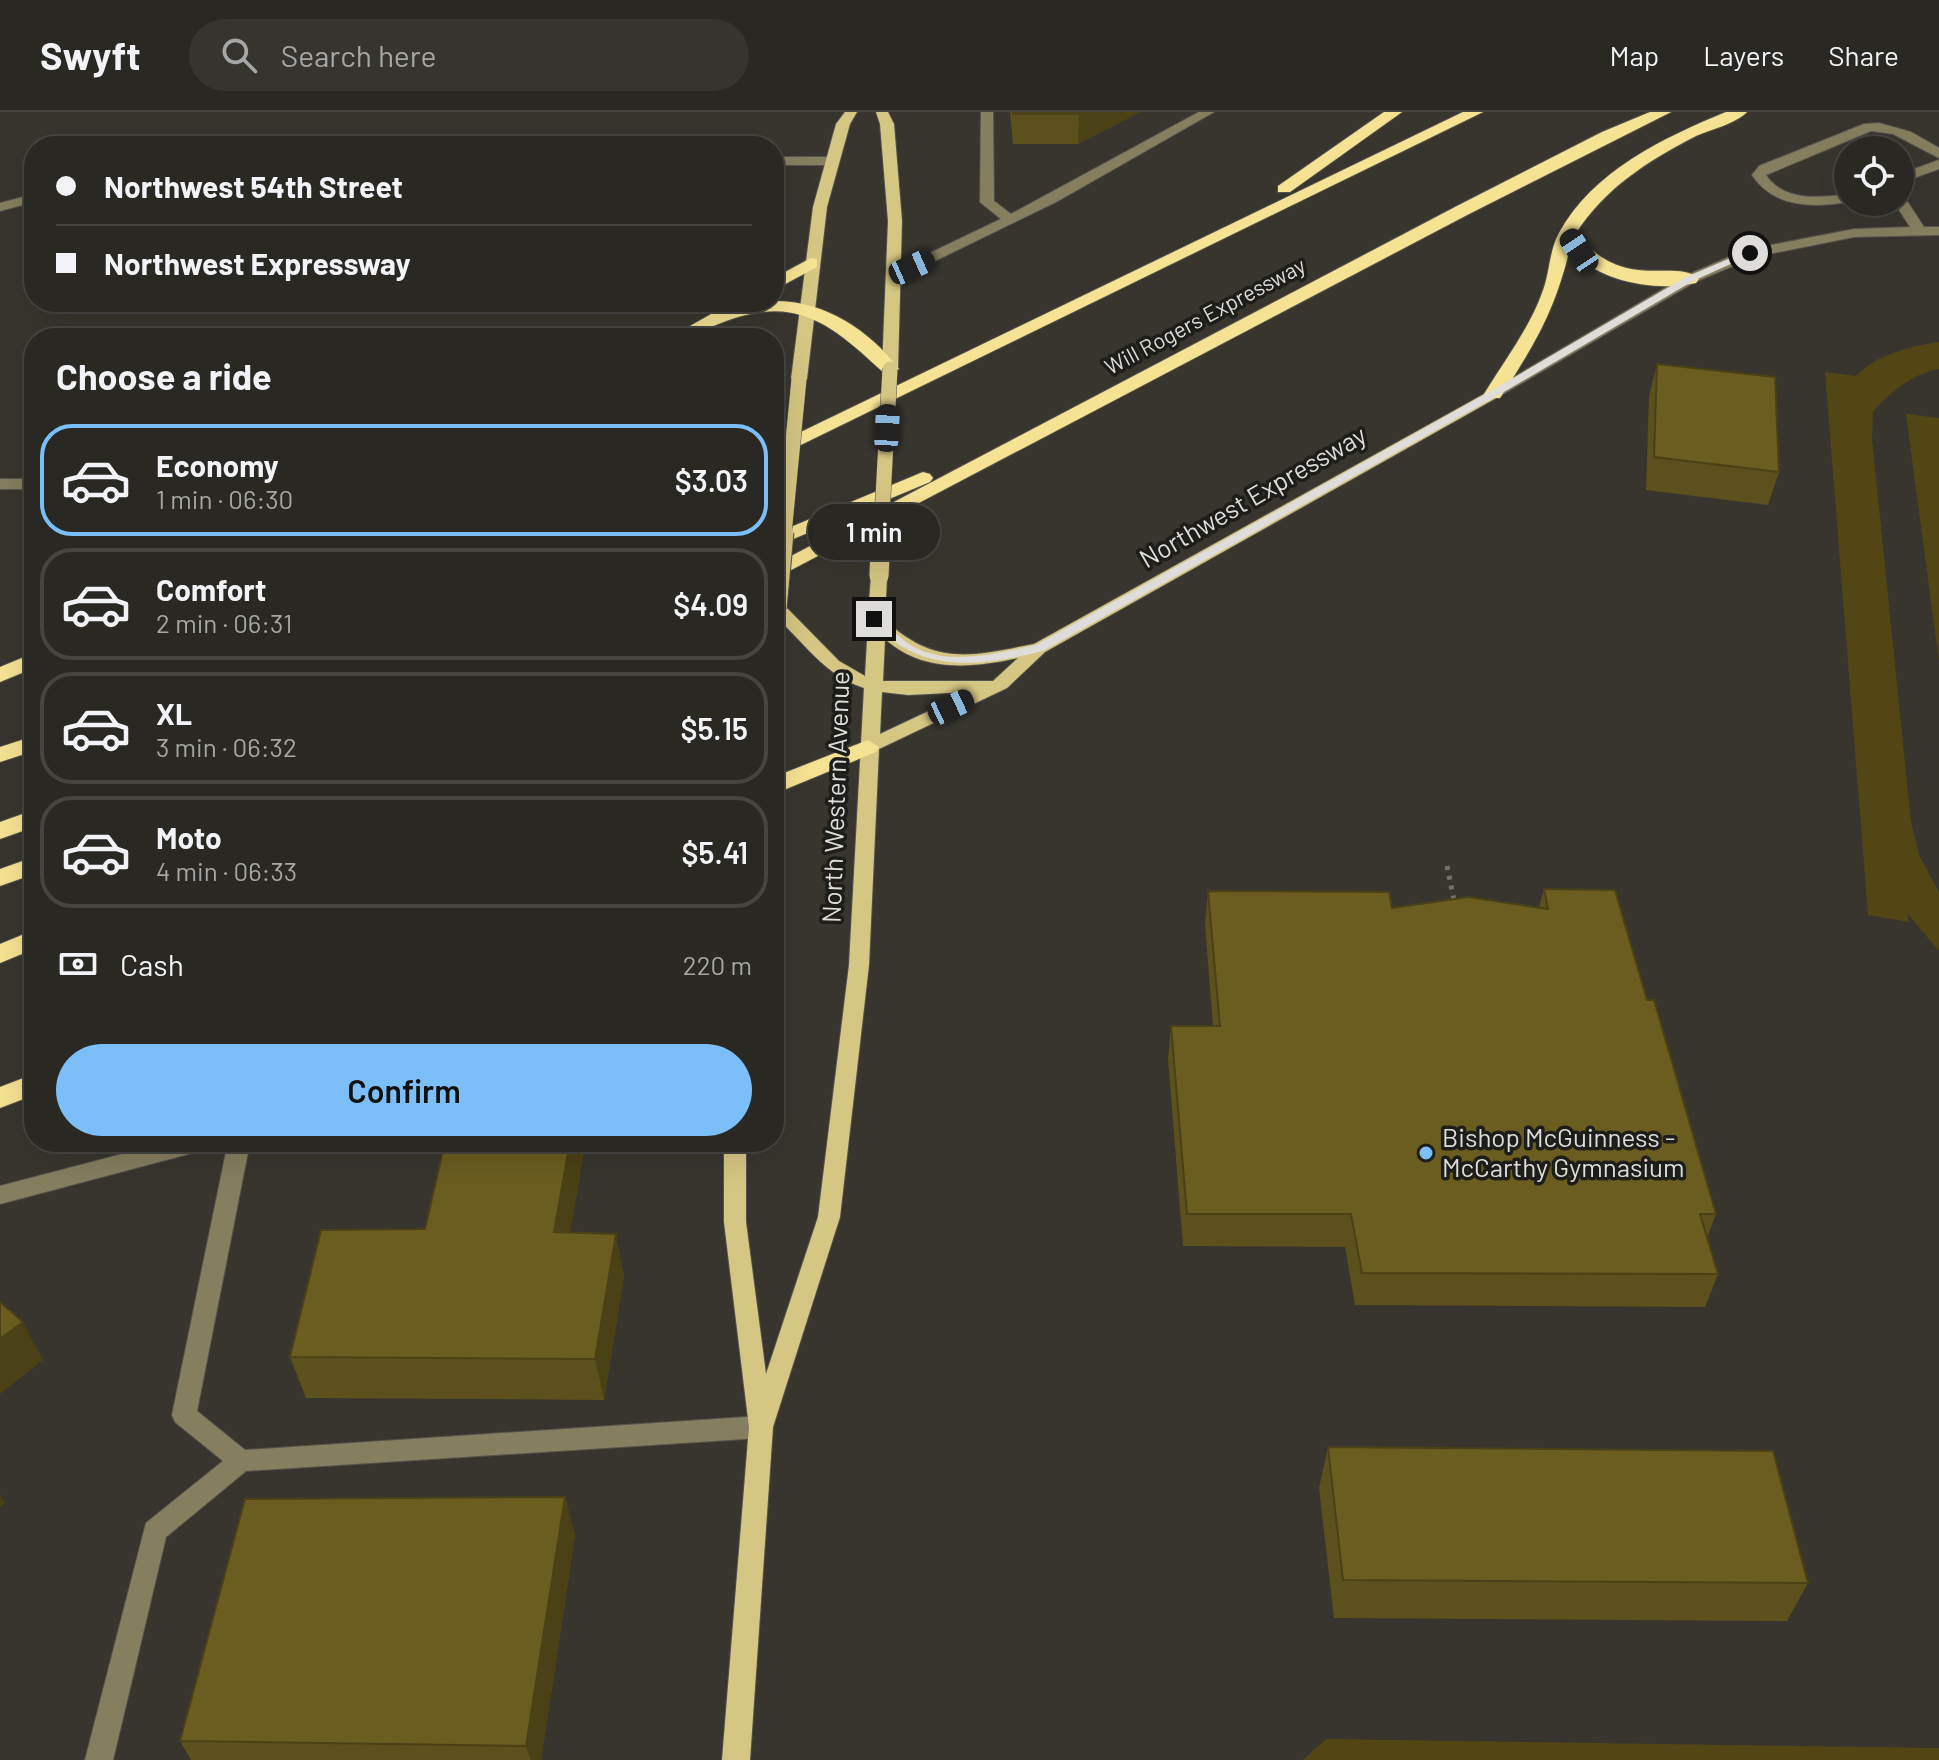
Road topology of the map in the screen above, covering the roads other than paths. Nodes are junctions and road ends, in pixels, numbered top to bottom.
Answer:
1 (851, 112) edge
2 (882, 112) edge
3 (987, 112) edge
4 (1208, 112) edge
5 (1394, 112) edge
6 (1475, 112) edge
7 (1663, 112) edge
8 (1739, 112) edge
9 (1846, 136) edge
10 (1909, 136) edge
11 (1914, 139) edge
12 (1834, 141) edge
13 (1939, 154) edge
14 (784, 161) edge
15 (832, 161) junction
16 (1939, 164) edge
17 (1914, 174) edge
18 (1834, 199) edge
19 (24, 201) edge
20 (0, 207) edge
21 (1910, 216) edge
22 (1009, 219) junction
23 (1919, 230) junction
24 (1939, 231) edge
25 (1568, 234) junction
26 (1219, 235) junction
27 (811, 263) junction
28 (893, 276) junction
29 (784, 279) edge
30 (1690, 279) junction
31 (808, 306) junction
32 (784, 307) edge
33 (729, 312) edge
34 (740, 312) edge
35 (721, 317) junction
36 (698, 328) edge
37 (890, 369) junction
38 (1493, 394) junction
39 (1060, 421) junction
40 (784, 447) edge
41 (0, 484) edge
42 (24, 484) edge
43 (784, 535) edge
44 (784, 537) edge
45 (784, 568) edge
46 (784, 614) edge
47 (874, 619) junction
48 (1039, 648) junction
49 (24, 664) edge
50 (0, 675) edge
51 (871, 683) junction
52 (1001, 684) junction
53 (24, 747) edge
54 (868, 747) junction
55 (0, 755) edge
56 (784, 782) edge
57 (24, 822) edge
58 (0, 831) edge
59 (24, 869) edge
60 (0, 878) edge
61 (24, 943) edge
62 (0, 954) edge
63 (24, 1088) edge
64 (0, 1098) edge
65 (162, 1152) edge
66 (237, 1152) edge
67 (735, 1152) edge
68 (0, 1195) edge
69 (761, 1427) junction
70 (241, 1461) junction
71 (99, 1760) edge
72 (736, 1760) edge

1 - 15 main road
2 - 28 main road, North Western Avenue
3 - 22 street
4 - 22 street
5 - 26 highway
6 - 26 highway
7 - 39 highway, Will Rogers Expressway
8 - 25 highway
9 - 10 street
11 - 13 street
12 - 18 street
14 - 15 street
15 - 27 main road
16 - 17 street
19 - 20 street
21 - 23 street
22 - 28 street
23 - 24 street
23 - 30 street
25 - 30 highway
25 - 38 highway
26 - 40 highway
27 - 29 highway
27 - 31 main road
28 - 37 main road, North Western Avenue
30 - 38 street
31 - 32 highway
31 - 37 highway
31 - 43 main road, bridge
33 - 35 highway
34 - 35 highway
35 - 36 highway
37 - 47 main road, North Western Avenue, bridge
38 - 48 main road, Northwest Expressway
39 - 44 highway
39 - 45 highway, Will Rogers Expressway
41 - 42 street
46 - 51 main road
47 - 48 main road, Northwest Expressway
47 - 51 main road, North Western Avenue
48 - 52 main road, Northwest Expressway
49 - 50 highway
51 - 52 main road
51 - 54 main road, North Western Avenue
52 - 54 main road, Northwest Expressway
53 - 55 highway
54 - 56 highway
54 - 69 main road, North Western Avenue
57 - 58 highway
59 - 60 highway
61 - 62 highway
63 - 64 highway
65 - 68 street
66 - 70 street
67 - 69 main road, North Western Avenue
69 - 70 street
69 - 72 main road, North Western Avenue
70 - 71 street

